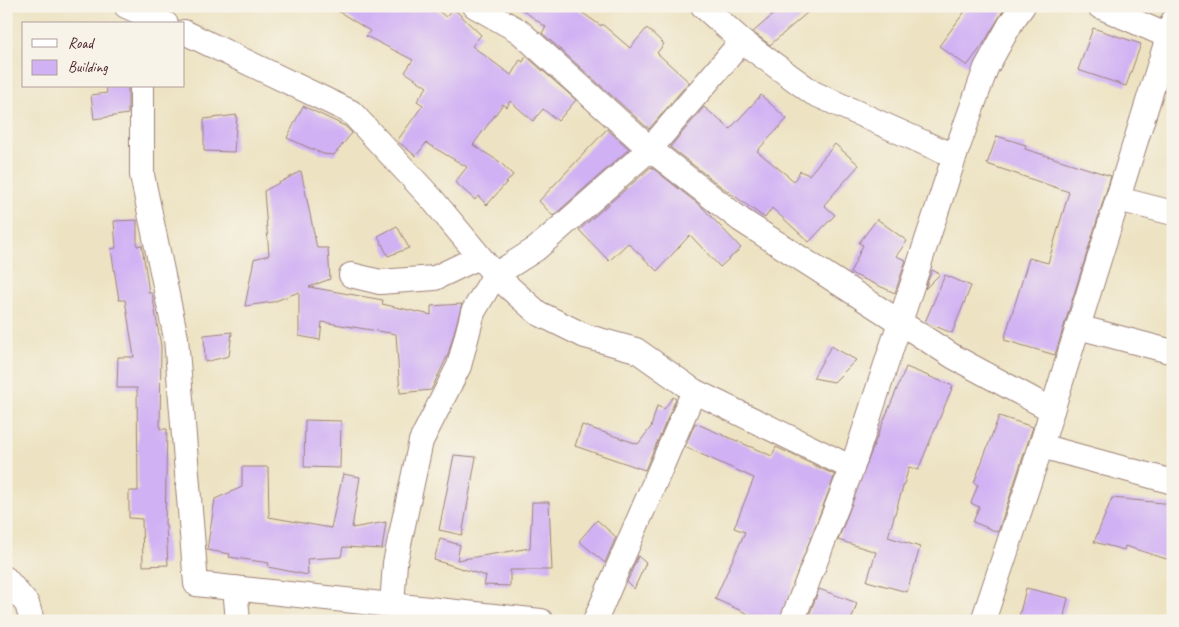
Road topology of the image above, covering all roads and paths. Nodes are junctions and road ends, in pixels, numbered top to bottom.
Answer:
1 (475, 6) edge
2 (703, 6) edge
3 (1023, 6) edge
4 (1099, 6) edge
5 (140, 12) edge
6 (162, 22) edge
7 (1171, 28) edge
8 (185, 32) edge
9 (742, 41) junction
10 (1165, 72) edge
11 (142, 88) edge
12 (650, 149) junction
13 (955, 155) junction
14 (1118, 199) junction
15 (1173, 213) edge
16 (478, 257) junction
17 (351, 275) dead end
18 (495, 275) junction
19 (901, 322) junction
20 (1078, 327) junction
21 (1173, 352) edge
22 (694, 390) junction
23 (1052, 410) junction
24 (1041, 446) junction
25 (852, 468) junction
26 (1173, 482) edge
27 (6, 579) edge
28 (235, 588) junction
29 (392, 605) junction
30 (32, 621) edge
31 (238, 621) edge
32 (541, 621) edge
33 (595, 621) edge
34 (792, 621) edge
35 (983, 621) edge

1 - 12 street
2 - 9 street
3 - 13 street
4 - 7 street
5 - 6 street
7 - 10 street
8 - 16 street
9 - 12 street
9 - 13 street
10 - 14 street
11 - 28 street
12 - 18 street
12 - 19 street
13 - 19 street
14 - 15 street
14 - 20 street
16 - 17 street
16 - 18 street
18 - 22 street
18 - 29 street
19 - 23 street
19 - 25 street
20 - 21 street
20 - 23 street
22 - 25 street
22 - 33 street
23 - 24 street
24 - 26 street
24 - 35 street
25 - 34 street
27 - 30 street
28 - 29 street
28 - 31 street
29 - 32 street

